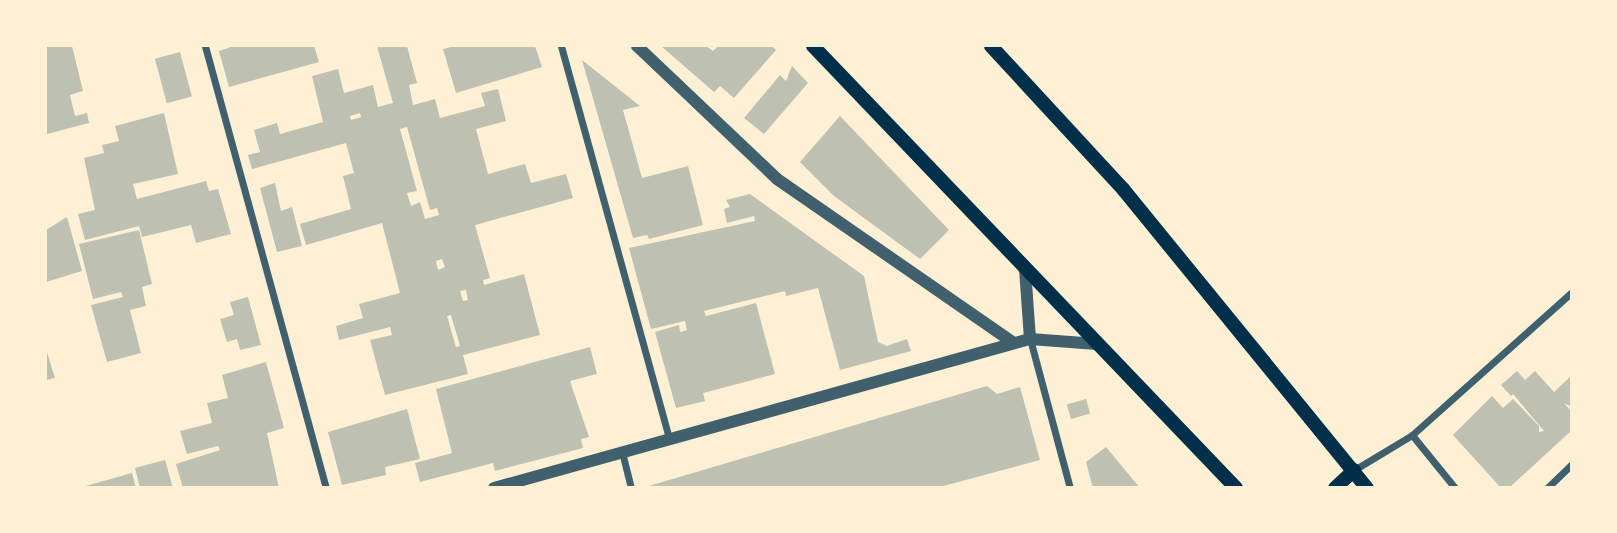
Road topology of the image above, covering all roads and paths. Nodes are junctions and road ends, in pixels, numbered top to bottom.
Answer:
1 (205, 46) edge
2 (561, 46) edge
3 (636, 46) edge
4 (813, 46) edge
5 (825, 46) edge
6 (992, 46) edge
7 (832, 66) junction
8 (1025, 270) junction
9 (1572, 292) edge
10 (1030, 339) junction
11 (1014, 343) junction
12 (1097, 344) junction
13 (1412, 435) junction
14 (669, 439) junction
15 (622, 452) junction
16 (1572, 464) edge
17 (1354, 470) junction
18 (326, 488) edge
19 (494, 488) edge
20 (631, 488) edge
21 (1070, 488) edge
22 (1236, 488) edge
23 (1335, 488) edge
24 (1367, 488) edge
25 (1455, 488) edge
26 (1547, 488) edge

1 - 18 street
2 - 14 street
3 - 11 street
4 - 7 main road
5 - 7 main road
6 - 17 main road
7 - 8 main road
8 - 10 street
8 - 12 main road
9 - 13 street
10 - 11 street
10 - 12 street
10 - 21 street
11 - 14 street
12 - 22 main road
13 - 17 street
13 - 25 street
14 - 15 street
15 - 19 street
15 - 20 street
16 - 26 street
17 - 23 main road
17 - 24 main road

